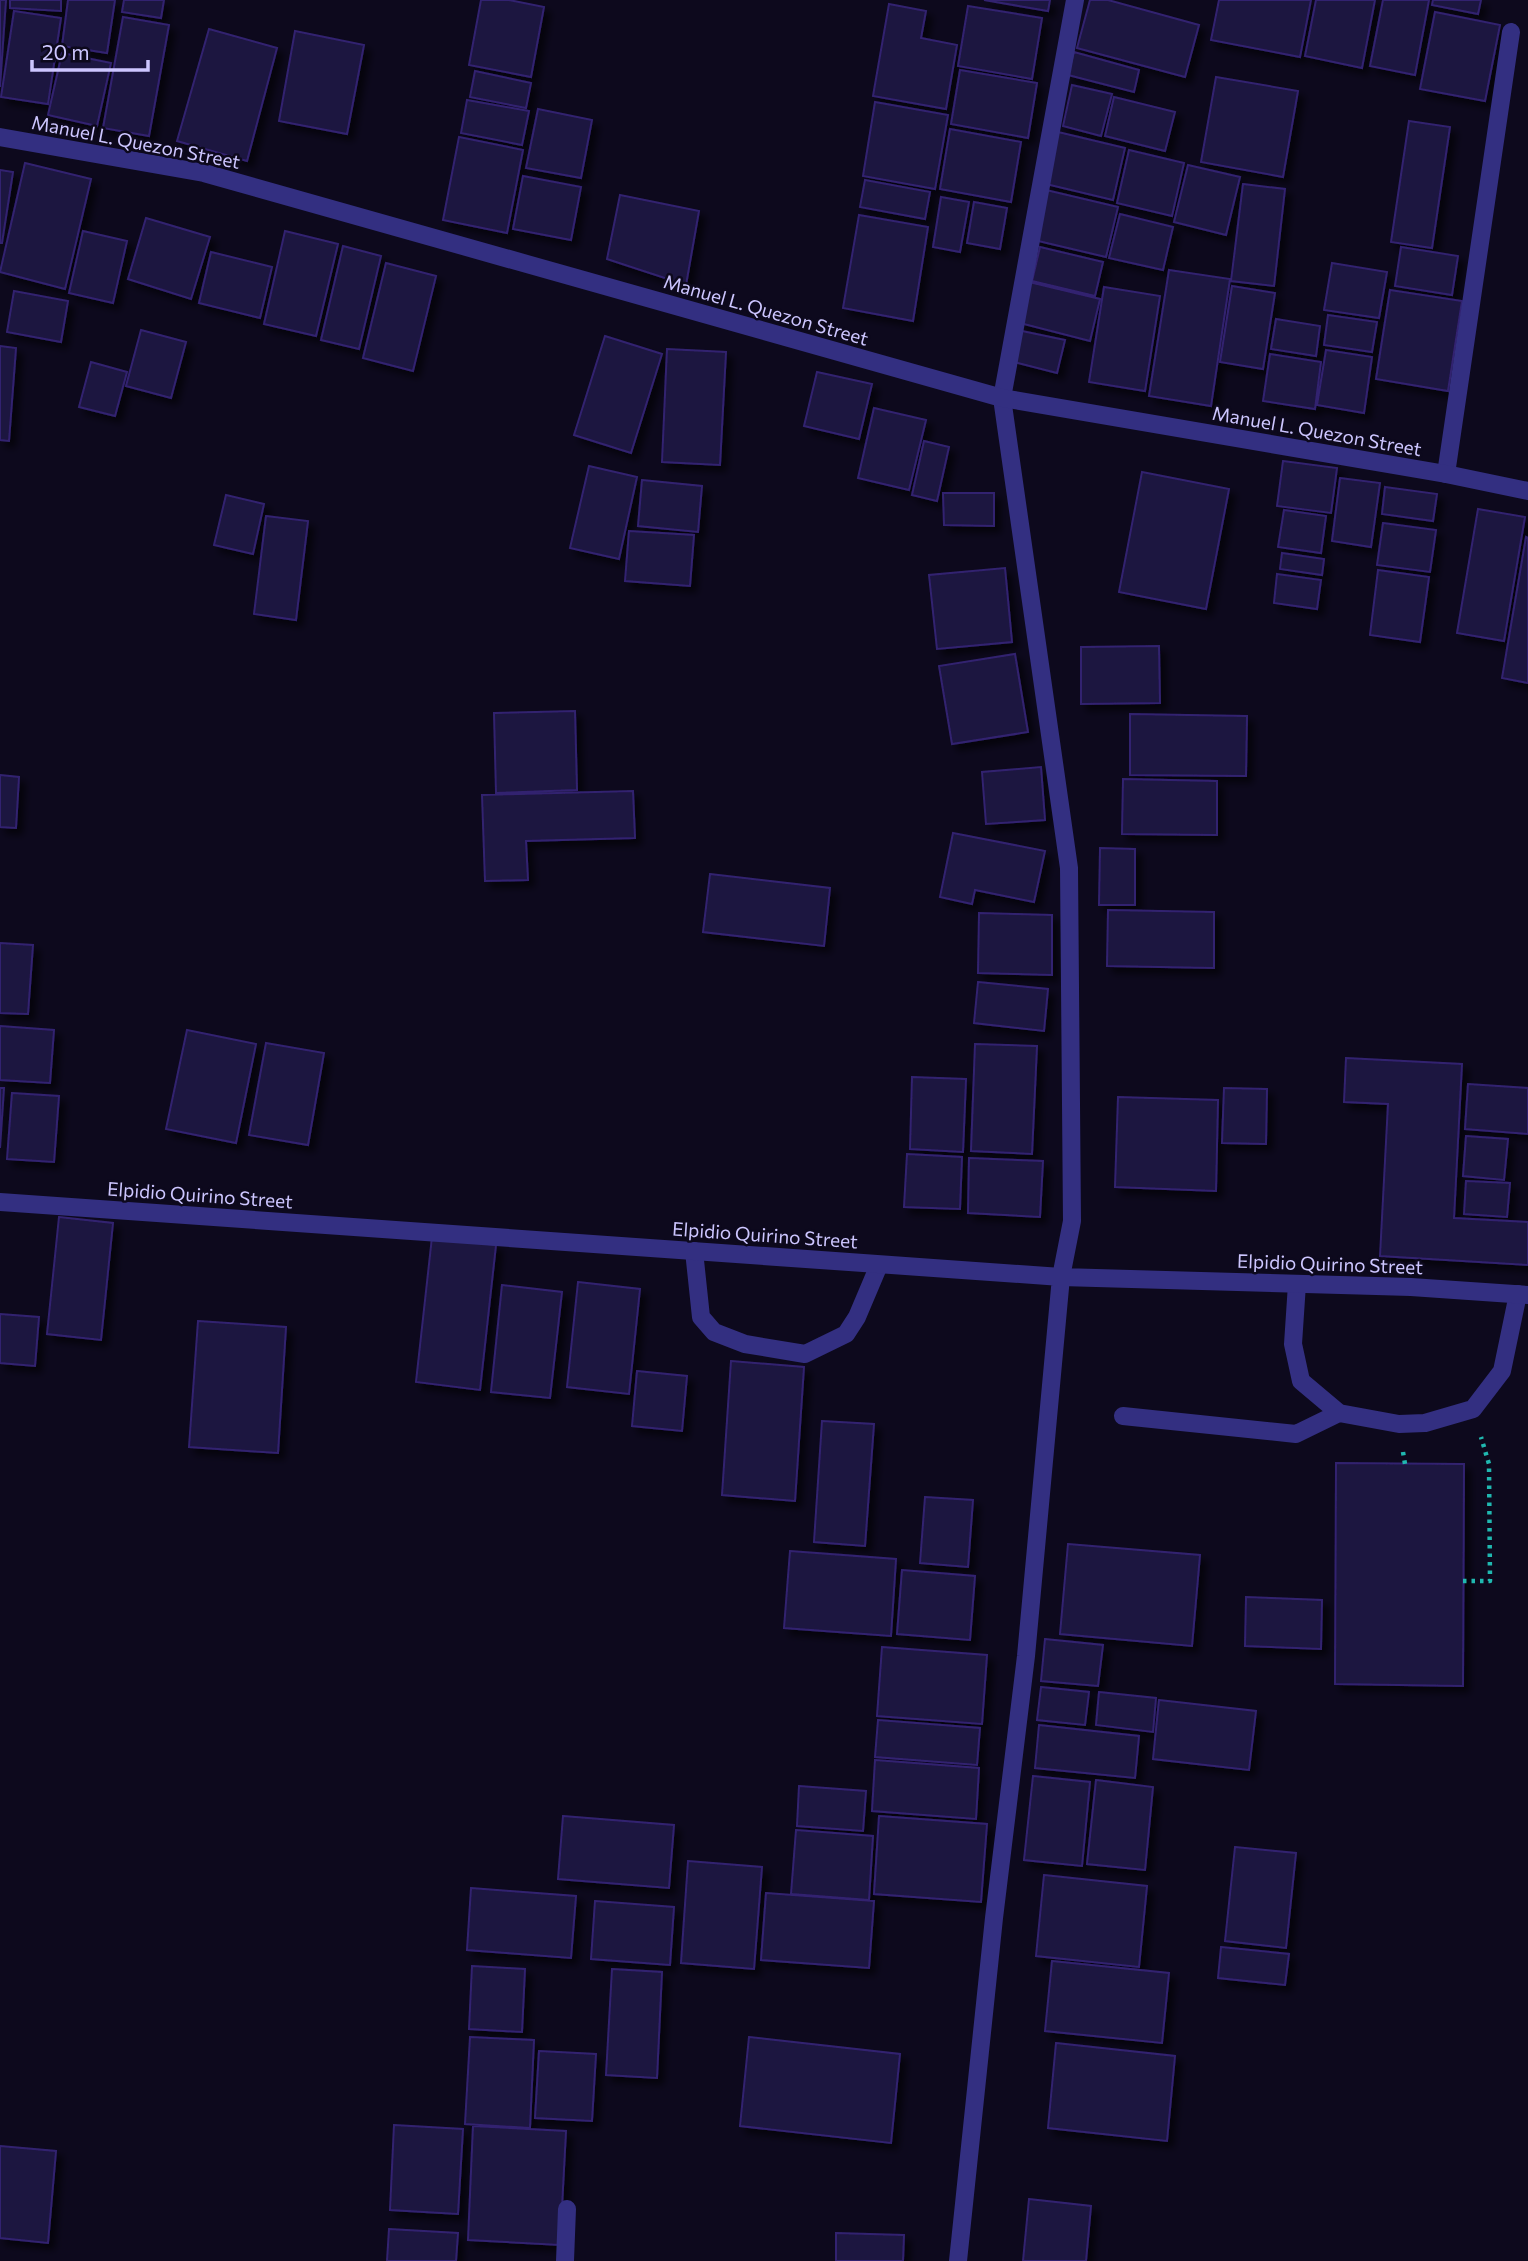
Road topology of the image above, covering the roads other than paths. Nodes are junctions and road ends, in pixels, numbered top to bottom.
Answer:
1 (1075, 0) edge
2 (1511, 32) dead end
3 (0, 137) edge
4 (1002, 398) junction
5 (1446, 474) junction
6 (1528, 491) edge
7 (0, 1202) edge
8 (694, 1251) junction
9 (879, 1265) junction
10 (1061, 1277) junction
11 (1297, 1284) junction
12 (1523, 1294) edge
13 (1339, 1413) junction
14 (1123, 1416) dead end
15 (567, 2209) dead end
16 (565, 2261) edge
17 (958, 2261) edge

1 - 4 street
2 - 5 street
3 - 4 street, Manuel L. Quezon Street
4 - 5 street, Manuel L. Quezon Street
4 - 10 street
5 - 6 street, Manuel L. Quezon Street
7 - 8 street, Elpidio Quirino Street
8 - 9 street, Elpidio Quirino Street
8 - 9 street
9 - 10 street, Elpidio Quirino Street
10 - 11 street, Elpidio Quirino Street
10 - 17 street
11 - 12 street, Elpidio Quirino Street
11 - 13 street
12 - 13 street
13 - 14 street
15 - 16 street

